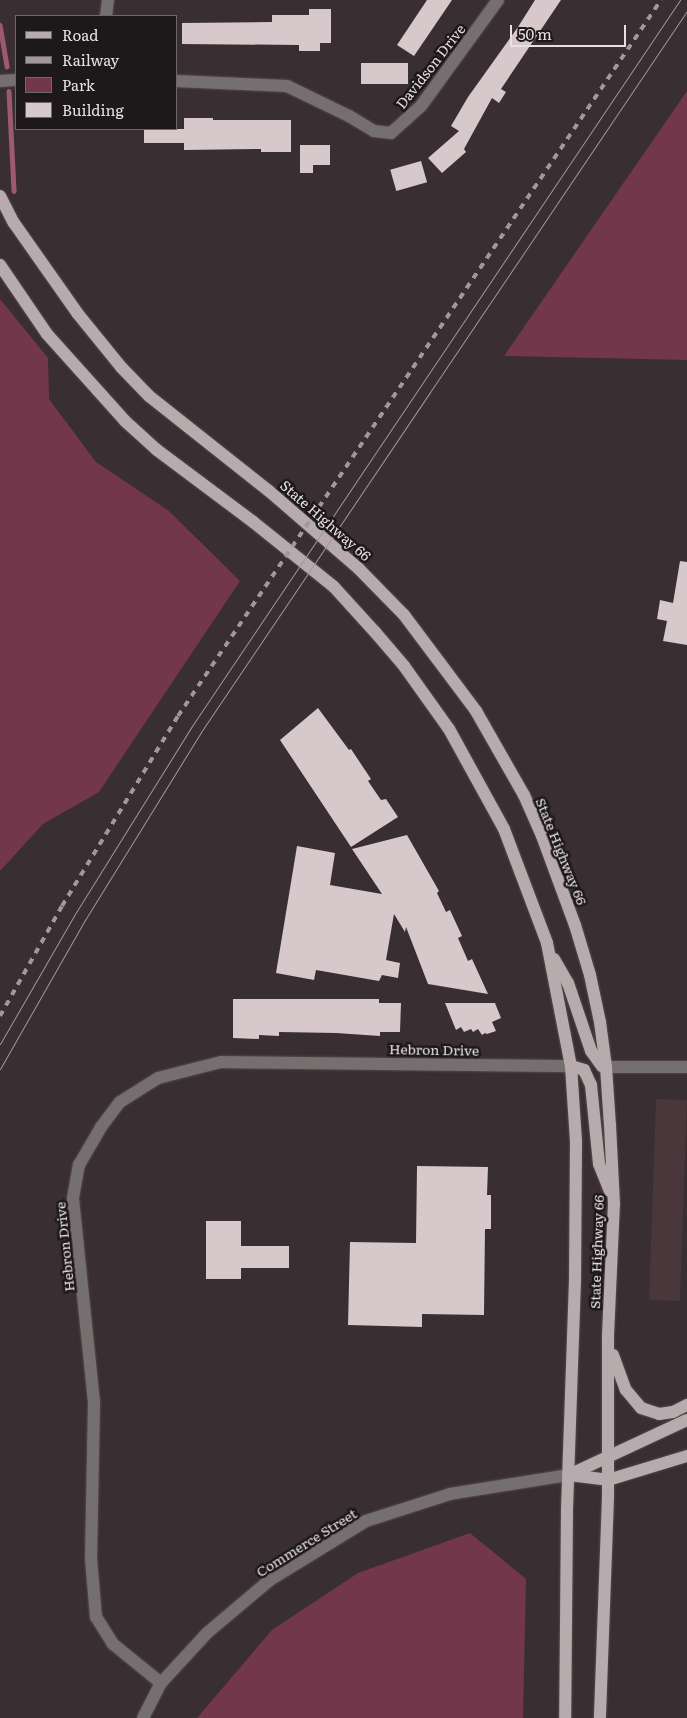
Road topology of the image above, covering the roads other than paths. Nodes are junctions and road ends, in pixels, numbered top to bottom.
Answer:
1 (108, 0) edge
2 (498, 0) edge
3 (106, 15) edge
4 (15, 80) edge
5 (0, 81) edge
6 (178, 81) edge
7 (0, 196) edge
8 (0, 265) edge
9 (548, 948) junction
10 (571, 1066) junction
11 (606, 1067) junction
12 (687, 1067) edge
13 (614, 1203) junction
14 (608, 1337) junction
15 (687, 1405) edge
16 (687, 1420) edge
17 (687, 1456) edge
18 (607, 1458) junction
19 (569, 1475) junction
20 (608, 1480) junction
21 (162, 1683) junction
22 (144, 1718) edge
23 (566, 1718) edge
24 (600, 1718) edge

1 - 3 street
2 - 6 street, Davidson Drive
4 - 5 street
7 - 11 main road, State Highway 66
8 - 9 main road, State Highway 66
9 - 10 main road, State Highway 66
9 - 11 main road
10 - 13 main road
10 - 19 main road, State Highway 66
10 - 21 street, Hebron Drive
11 - 12 street
11 - 13 main road, State Highway 66
13 - 14 main road, State Highway 66
14 - 15 main road
14 - 18 main road, State Highway 66
16 - 18 main road
17 - 20 main road
18 - 19 main road
18 - 20 main road, State Highway 66
19 - 20 main road
19 - 21 street, Commerce Street
19 - 23 main road, State Highway 66
20 - 24 main road, State Highway 66
21 - 22 street, Commerce Street

